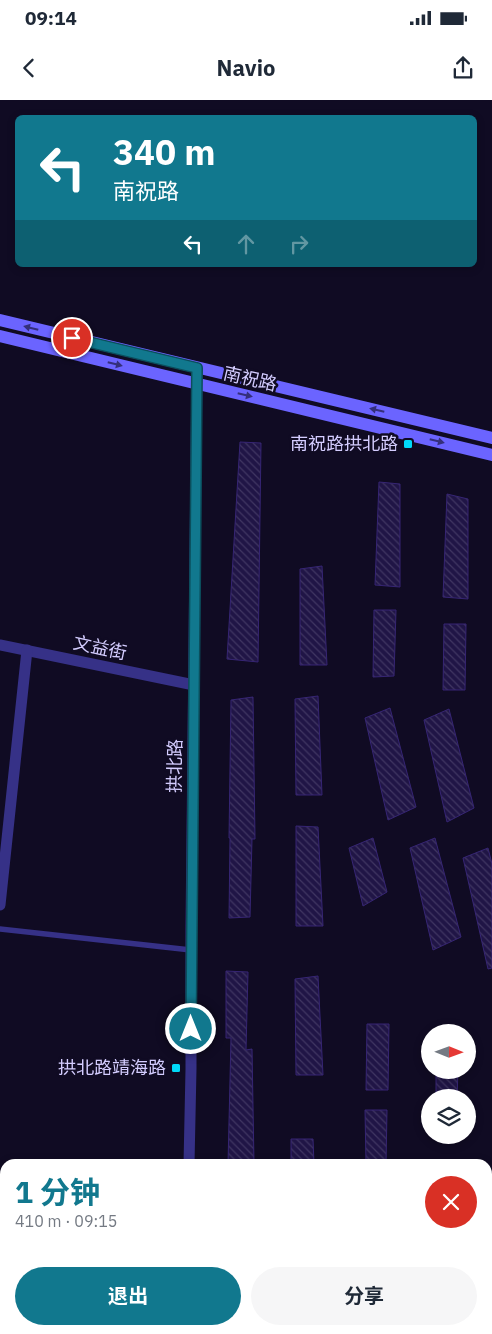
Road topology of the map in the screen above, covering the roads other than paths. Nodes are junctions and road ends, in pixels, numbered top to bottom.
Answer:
1 (0, 320) edge
2 (0, 336) edge
3 (197, 368) junction
4 (197, 384) junction
5 (492, 438) edge
6 (492, 455) edge
7 (0, 645) edge
8 (26, 650) junction
9 (194, 685) junction
10 (0, 905) edge
11 (0, 929) edge
12 (191, 950) junction
13 (189, 1159) edge

3 -> 1 main road, 南祝路
2 -> 4 main road, 南祝路
3 - 4 street, 拱北路
5 -> 3 main road, 南祝路
4 -> 6 main road, 南祝路
4 - 9 street, 拱北路
7 - 8 street, 文益街
8 - 9 street, 文益街
8 - 10 street
9 - 12 street, 拱北路
11 - 12 lane
12 - 13 street, 拱北路

